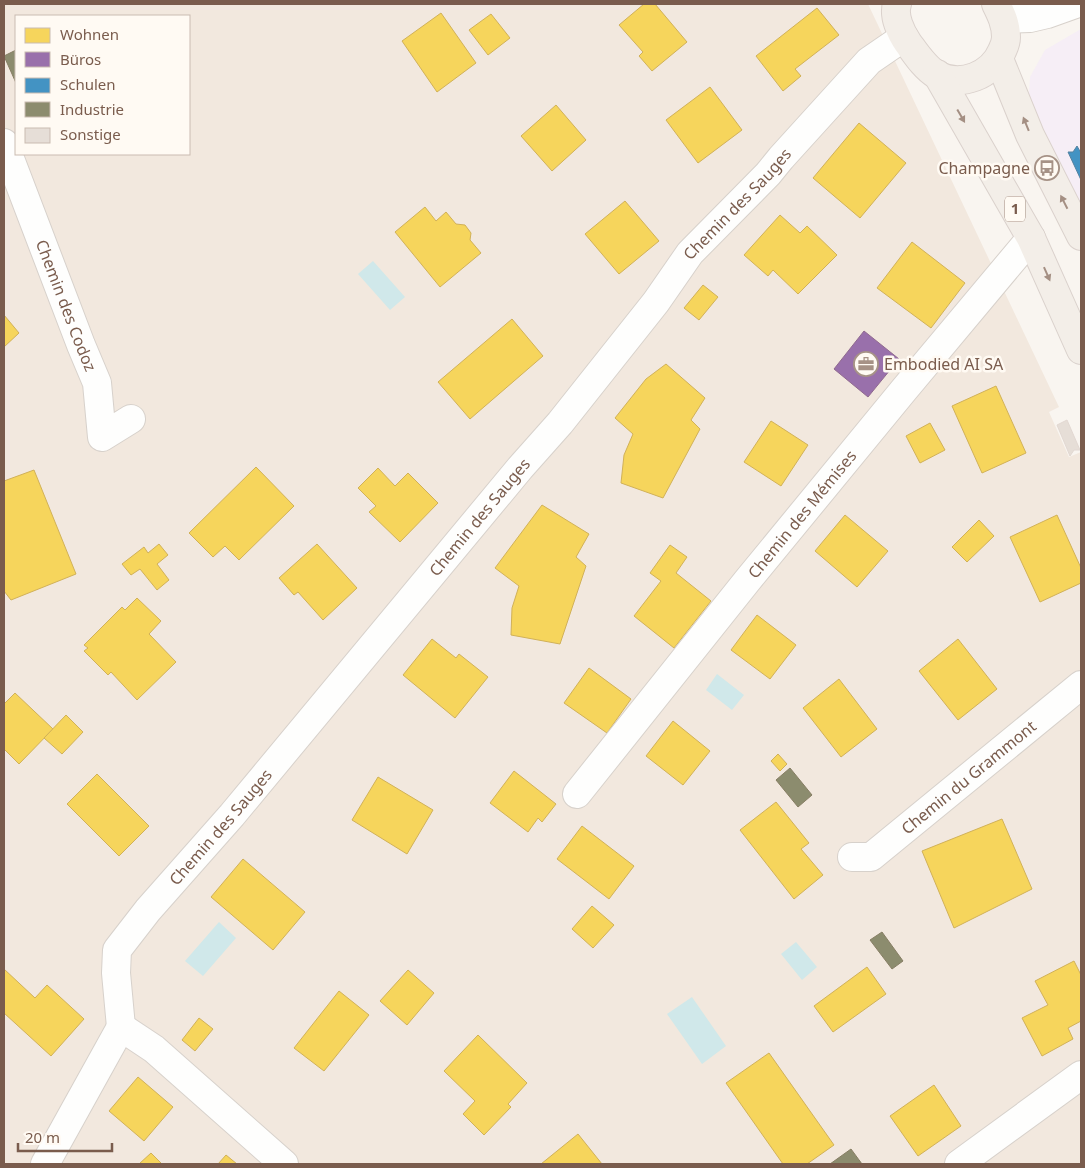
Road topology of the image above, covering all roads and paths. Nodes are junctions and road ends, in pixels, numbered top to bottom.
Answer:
1 (896, 4) edge
2 (1075, 4) edge
3 (1000, 11) edge
4 (904, 37) junction
5 (999, 59) junction
6 (936, 74) junction
7 (4, 143) edge
8 (1081, 236) edge
9 (1031, 238) junction
10 (1081, 350) edge
11 (131, 419) dead end
12 (1081, 685) edge
13 (577, 794) dead end
14 (852, 858) dead end
15 (121, 1027) junction
16 (1081, 1075) edge
17 (45, 1164) edge
18 (284, 1164) edge
19 (959, 1164) edge

1 - 4 main road
2 - 3 street
3 - 5 main road
4 - 6 main road
4 - 15 street, Chemin des Sauges
5 - 6 main road
8 -> 5 main road
6 -> 9 main road, 1
7 - 11 street, Chemin des Codoz
9 -> 10 main road, 1
9 - 13 street, Chemin des Mémises
12 - 14 street, Chemin du Grammont
15 - 17 street
15 - 18 street
16 - 19 street

